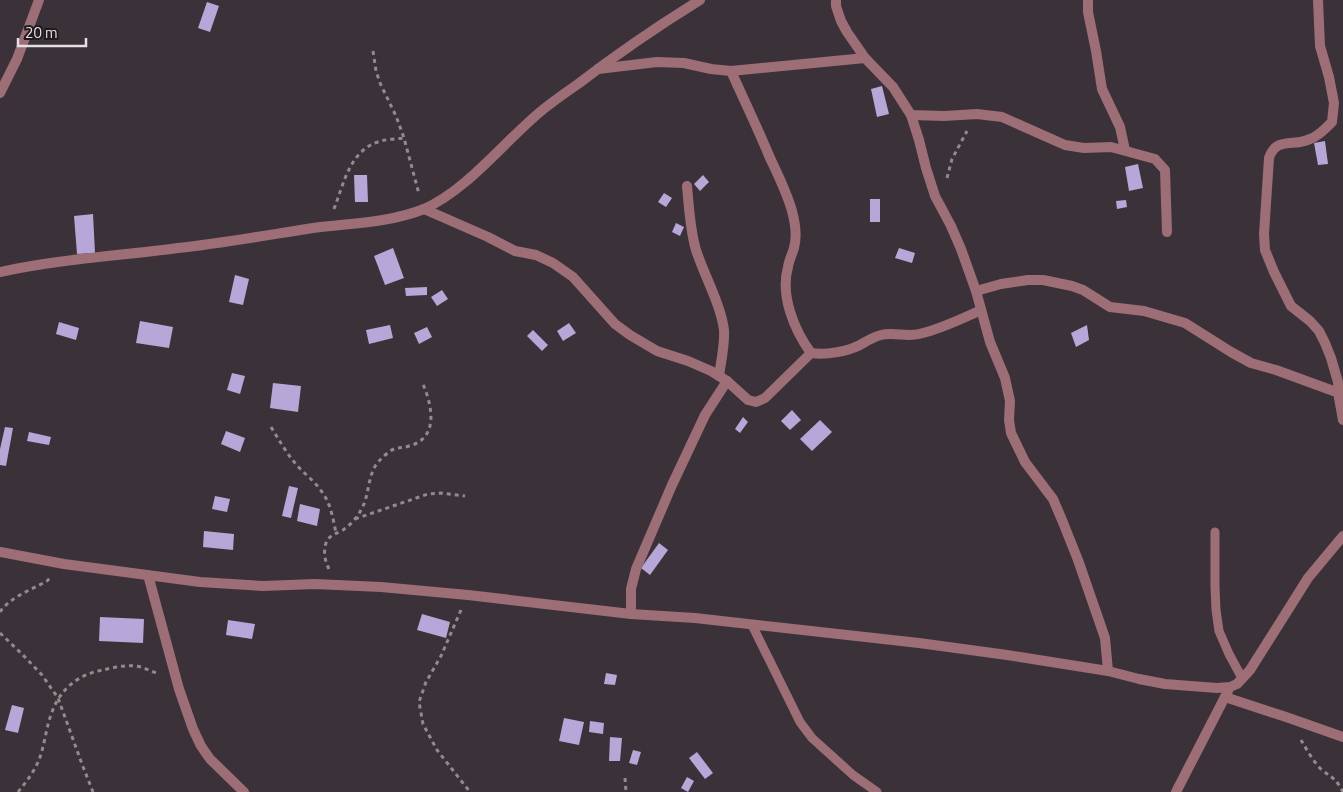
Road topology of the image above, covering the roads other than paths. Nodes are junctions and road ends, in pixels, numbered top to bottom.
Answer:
1 (38, 0) edge
2 (700, 0) edge
3 (836, 0) edge
4 (1088, 0) edge
5 (1318, 0) edge
6 (865, 58) junction
7 (597, 69) junction
8 (731, 71) junction
9 (0, 93) edge
10 (912, 115) junction
11 (1125, 150) junction
12 (687, 186) dead end
13 (424, 209) junction
14 (1167, 232) dead end
15 (0, 272) edge
16 (976, 291) junction
17 (981, 310) junction
18 (810, 352) junction
19 (723, 378) junction
20 (1340, 390) edge
21 (1343, 420) edge
22 (1215, 532) dead end
23 (1343, 536) edge
24 (0, 552) edge
25 (148, 575) junction
26 (630, 614) junction
27 (752, 625) junction
28 (1108, 670) junction
29 (1242, 678) junction
30 (1230, 687) junction
31 (1225, 697) junction
32 (1343, 737) edge
33 (244, 792) edge
34 (877, 792) edge
35 (1176, 792) edge

1 - 9 street
2 - 7 street
3 - 6 street
4 - 11 street
5 - 20 street
6 - 8 street
6 - 10 street
7 - 8 street
7 - 13 street
8 - 18 street
10 - 11 street
10 - 16 street
11 - 14 street
12 - 19 street
13 - 15 street
13 - 19 street
16 - 17 street
16 - 20 street
17 - 18 street
17 - 28 street
18 - 19 street
19 - 26 street
20 - 21 street
22 - 29 lane
23 - 29 street
24 - 25 street
25 - 26 street
25 - 33 street
26 - 27 street
27 - 28 street
27 - 34 lane
28 - 30 street
29 - 30 street
30 - 31 street
31 - 32 street
31 - 35 street

